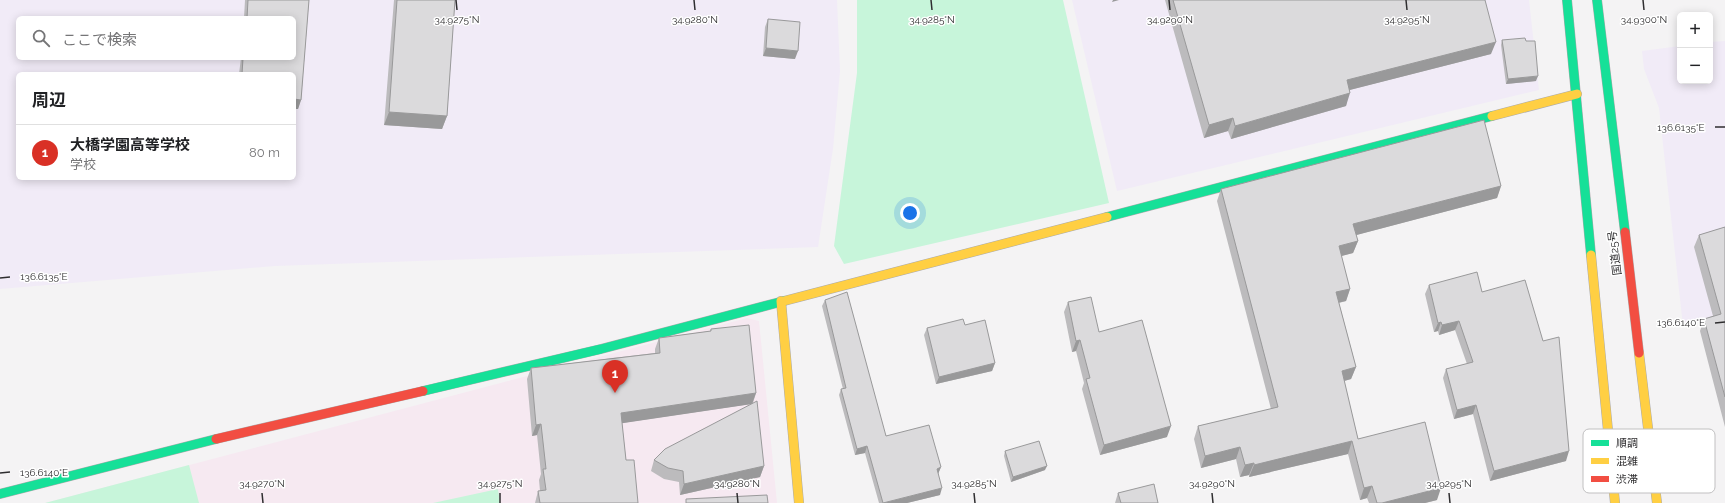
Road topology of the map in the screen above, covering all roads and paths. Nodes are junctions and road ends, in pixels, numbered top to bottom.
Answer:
1 (1566, 0) edge
2 (1597, 0) edge
3 (1577, 94) junction
4 (781, 302) junction
5 (1608, 429) edge
6 (1649, 429) edge
7 (1614, 493) edge
8 (1657, 493) edge
9 (0, 494) edge
10 (799, 503) edge
11 (1615, 503) edge
12 (1658, 503) edge

1 - 3 main road, 国道25号
2 - 6 main road, 国道25号
3 - 4 main road
3 - 5 main road, 国道25号
4 - 9 main road
4 - 10 main road
7 - 11 main road, 国道25号
8 - 12 main road, 国道25号

